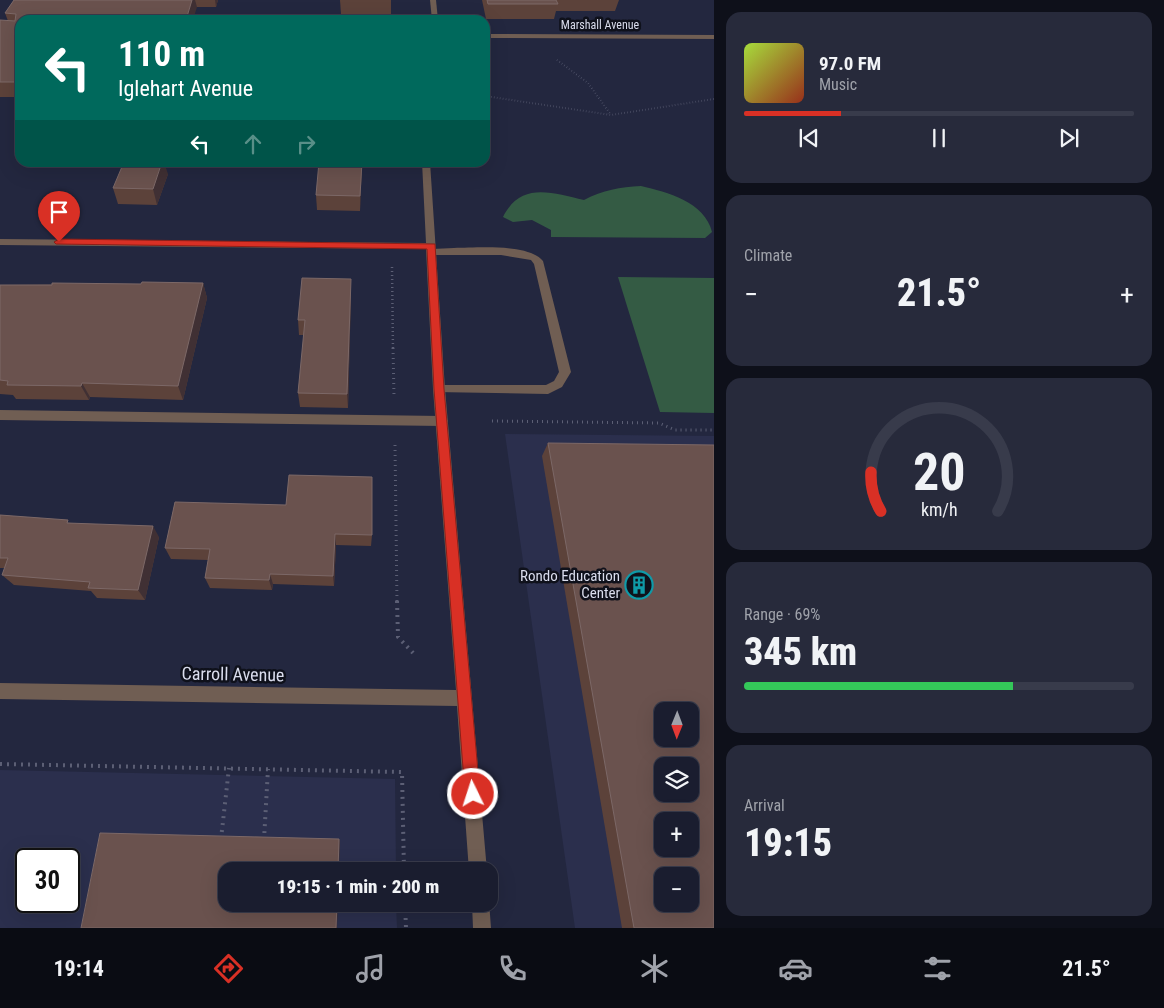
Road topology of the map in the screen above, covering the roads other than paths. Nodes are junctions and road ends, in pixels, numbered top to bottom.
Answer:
1 (433, 0) edge
2 (434, 15) edge
3 (490, 36) edge
4 (714, 37) edge
5 (426, 167) edge
6 (0, 242) edge
7 (432, 249) junction
8 (439, 389) junction
9 (0, 415) edge
10 (442, 421) junction
11 (0, 691) edge
12 (465, 698) junction
13 (477, 862) edge
14 (481, 912) edge
15 (482, 928) edge

1 - 2 street
3 - 4 street, Marshall Avenue
5 - 7 street
6 - 7 street
7 - 8 street
7 - 8 street
8 - 10 street
9 - 10 street
10 - 12 street
11 - 12 street, Carroll Avenue
12 - 13 street
14 - 15 street

